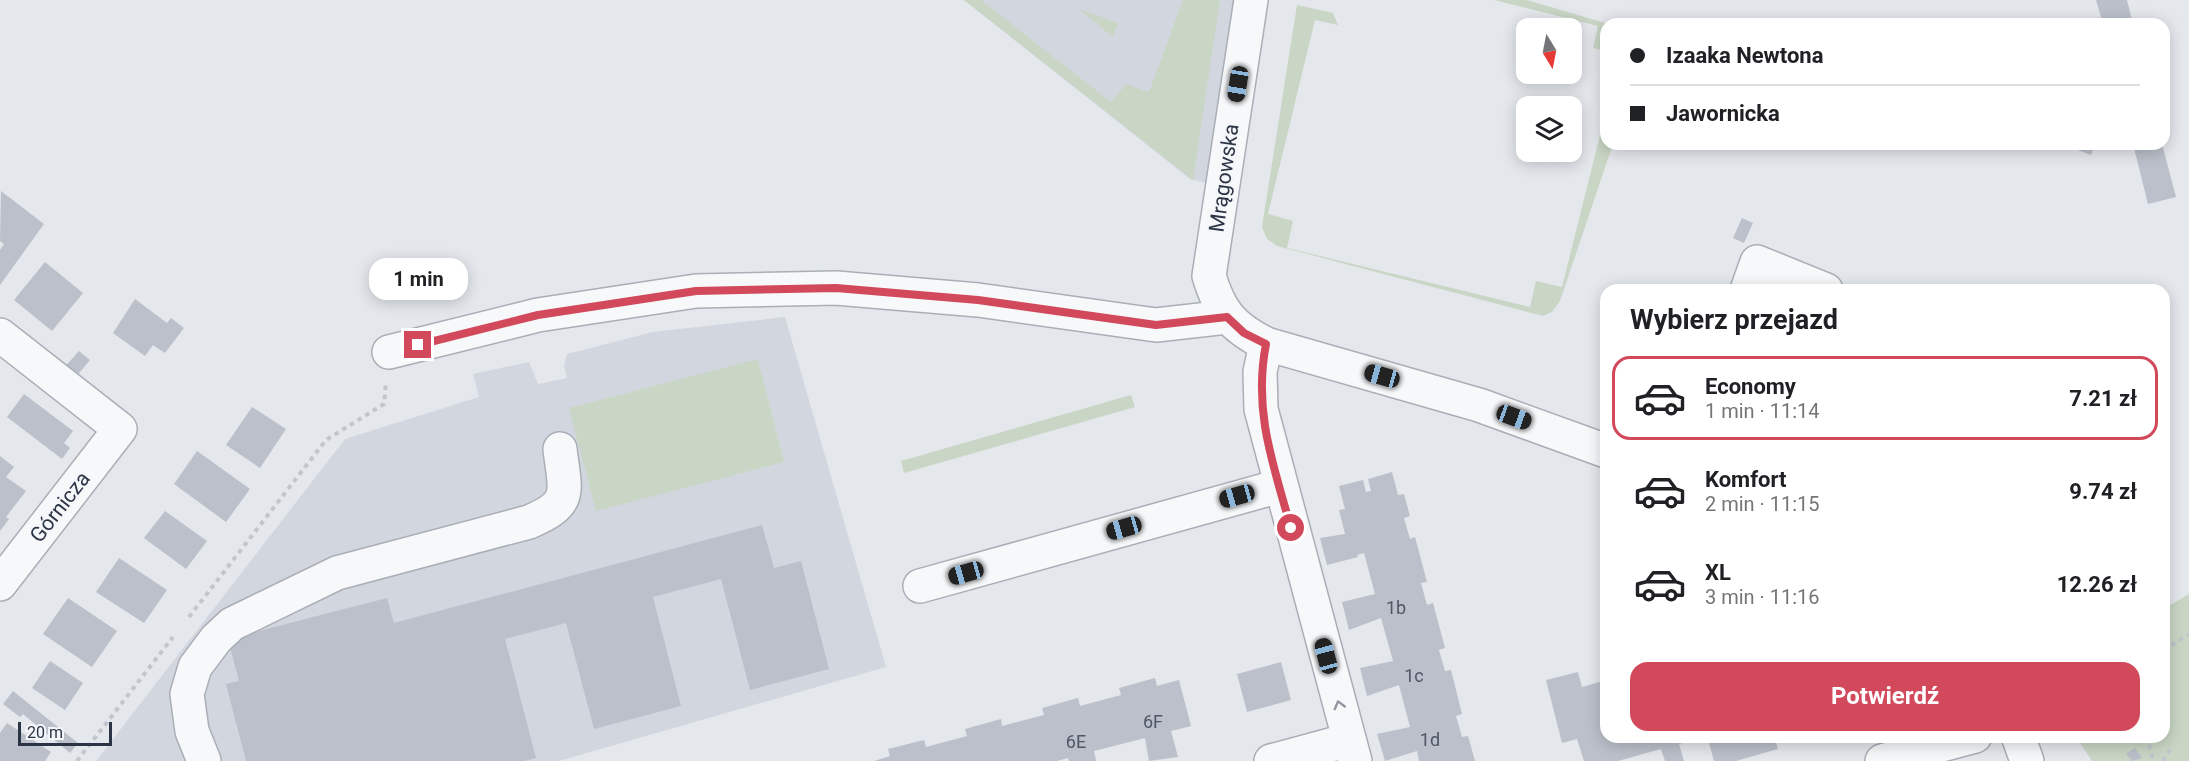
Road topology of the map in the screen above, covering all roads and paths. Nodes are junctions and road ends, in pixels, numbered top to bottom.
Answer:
1 (1251, 0) edge
2 (1749, 284) edge
3 (1811, 284) edge
4 (1227, 317) junction
5 (0, 335) edge
6 (1266, 344) junction
7 (389, 352) joint
8 (560, 449) dead end
9 (1600, 449) edge
10 (1280, 486) junction
11 (0, 584) edge
12 (921, 586) dead end
13 (187, 619) dead end
14 (180, 628) dead end
15 (2189, 634) edge
16 (2170, 646) edge
17 (1949, 743) edge
18 (2021, 743) edge
19 (2149, 743) edge
20 (2171, 748) dead end
21 (1352, 751) edge
22 (77, 761) edge
23 (204, 761) edge
24 (1271, 761) edge
25 (1882, 761) edge
26 (2027, 761) edge
27 (2153, 761) edge
28 (2163, 761) edge

1 - 4 street, Mrągowska
2 - 3 street
4 - 6 street
4 - 7 street
5 - 11 street, Górnicza
6 - 9 street
6 - 10 street
7 - 13 path
8 - 23 street
10 - 12 street
21 -> 10 street
14 - 22 path
15 - 16 path
17 - 25 street
18 - 26 street
19 - 27 path
20 - 28 path
21 - 24 street

